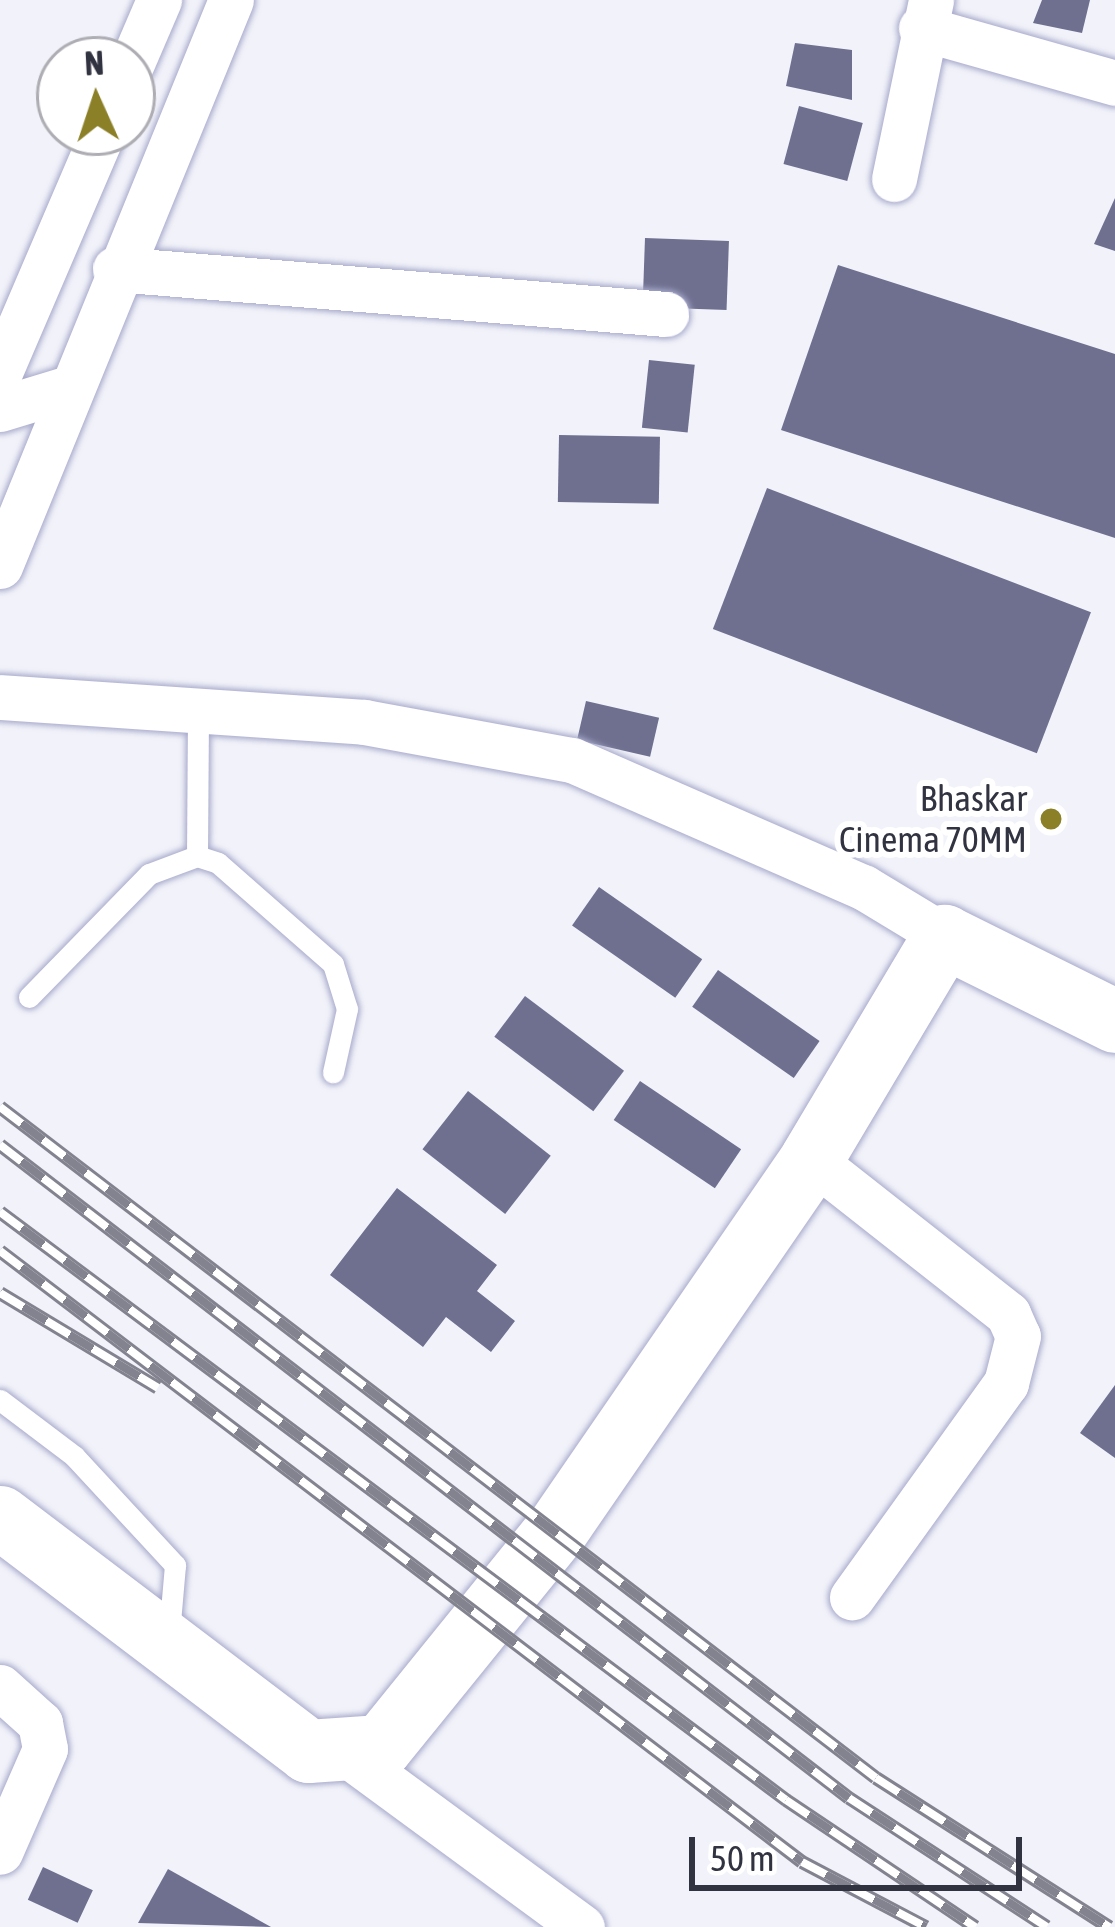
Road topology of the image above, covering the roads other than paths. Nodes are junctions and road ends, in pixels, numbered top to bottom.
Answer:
1 (159, 0) edge
2 (231, 0) edge
3 (926, 14) edge
4 (144, 36) edge
5 (1115, 83) edge
6 (93, 156) edge
7 (894, 179) dead end
8 (115, 269) junction
9 (666, 314) dead end
10 (0, 372) edge
11 (69, 388) junction
12 (0, 411) edge
13 (49, 451) junction
14 (0, 566) edge
15 (0, 697) edge
16 (198, 709) junction
17 (196, 856) junction
18 (944, 936) junction
19 (29, 997) dead end
20 (1115, 1022) edge
21 (333, 1072) dead end
22 (811, 1159) junction
23 (0, 1400) edge
24 (0, 1517) edge
25 (852, 1597) dead end
26 (168, 1642) junction
27 (0, 1687) edge
28 (349, 1756) junction
29 (0, 1852) edge
30 (582, 1927) edge

1 - 4 street
2 - 8 street
3 - 5 street
3 - 7 street
6 - 10 street
8 - 9 street
8 - 11 street
11 - 12 street
11 - 13 street
12 - 13 street
13 - 14 street
15 - 16 street
16 - 17 lane
16 - 18 street
17 - 19 lane
17 - 21 lane
18 - 20 street
18 - 22 street
22 - 25 street
22 - 28 street
23 - 26 lane
24 - 26 street
26 - 28 street
27 - 29 street
28 - 30 street

